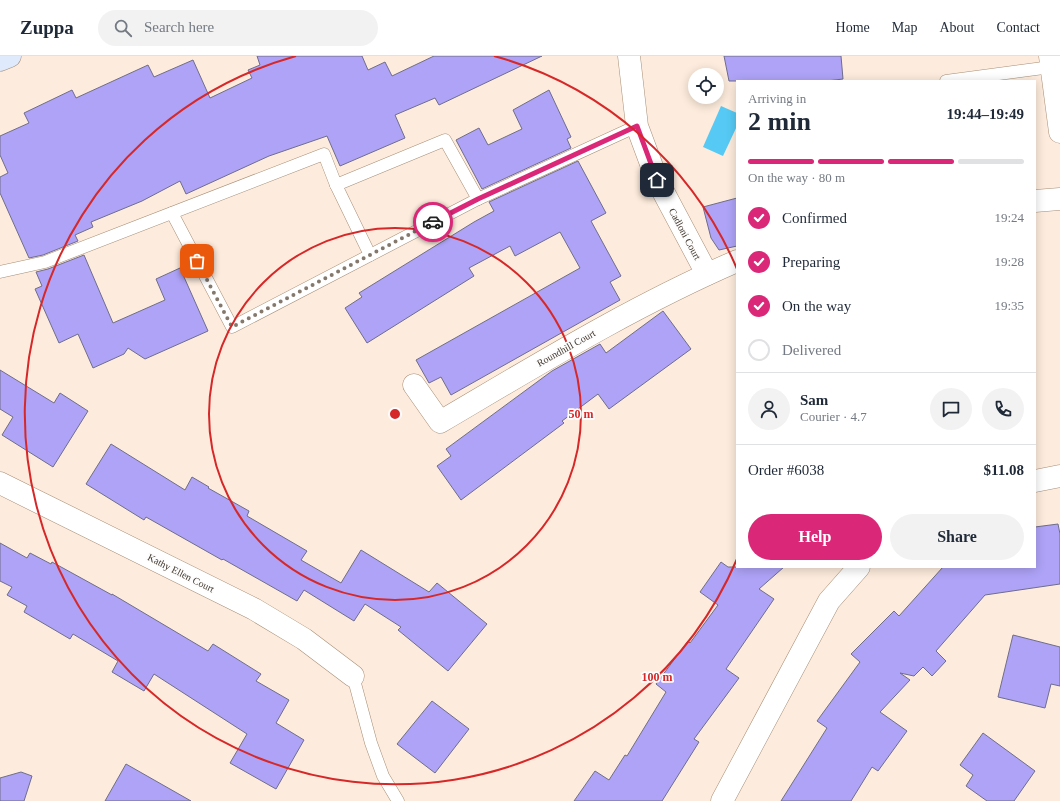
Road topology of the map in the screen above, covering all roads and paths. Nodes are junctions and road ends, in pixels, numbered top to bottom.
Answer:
1 (10, 56) edge
2 (629, 56) edge
3 (0, 60) edge
4 (1053, 61) edge
5 (951, 80) edge
6 (637, 126) junction
7 (1060, 132) edge
8 (336, 185) junction
9 (478, 199) junction
10 (1060, 199) edge
11 (1036, 201) edge
12 (172, 213) junction
13 (370, 255) junction
14 (736, 261) edge
15 (0, 272) edge
16 (707, 274) junction
17 (414, 385) dead end
18 (1060, 476) edge
19 (1036, 481) edge
20 (0, 483) edge
21 (859, 568) edge
22 (354, 676) joint
23 (398, 801) edge
24 (722, 801) edge

1 - 3 main road
2 - 6 street, Cadloni Court
4 - 5 lane
4 - 7 street
6 - 9 lane
6 - 16 street, Cadloni Court
8 - 9 lane
8 - 12 lane
8 - 13 lane
9 - 13 lane
10 - 11 street
12 - 13 lane
12 - 15 lane
14 - 16 street, Roundhill Court
16 - 17 street, Roundhill Court
18 - 19 street
20 - 22 street, Kathy Ellen Court
21 - 24 street
22 - 23 lane

